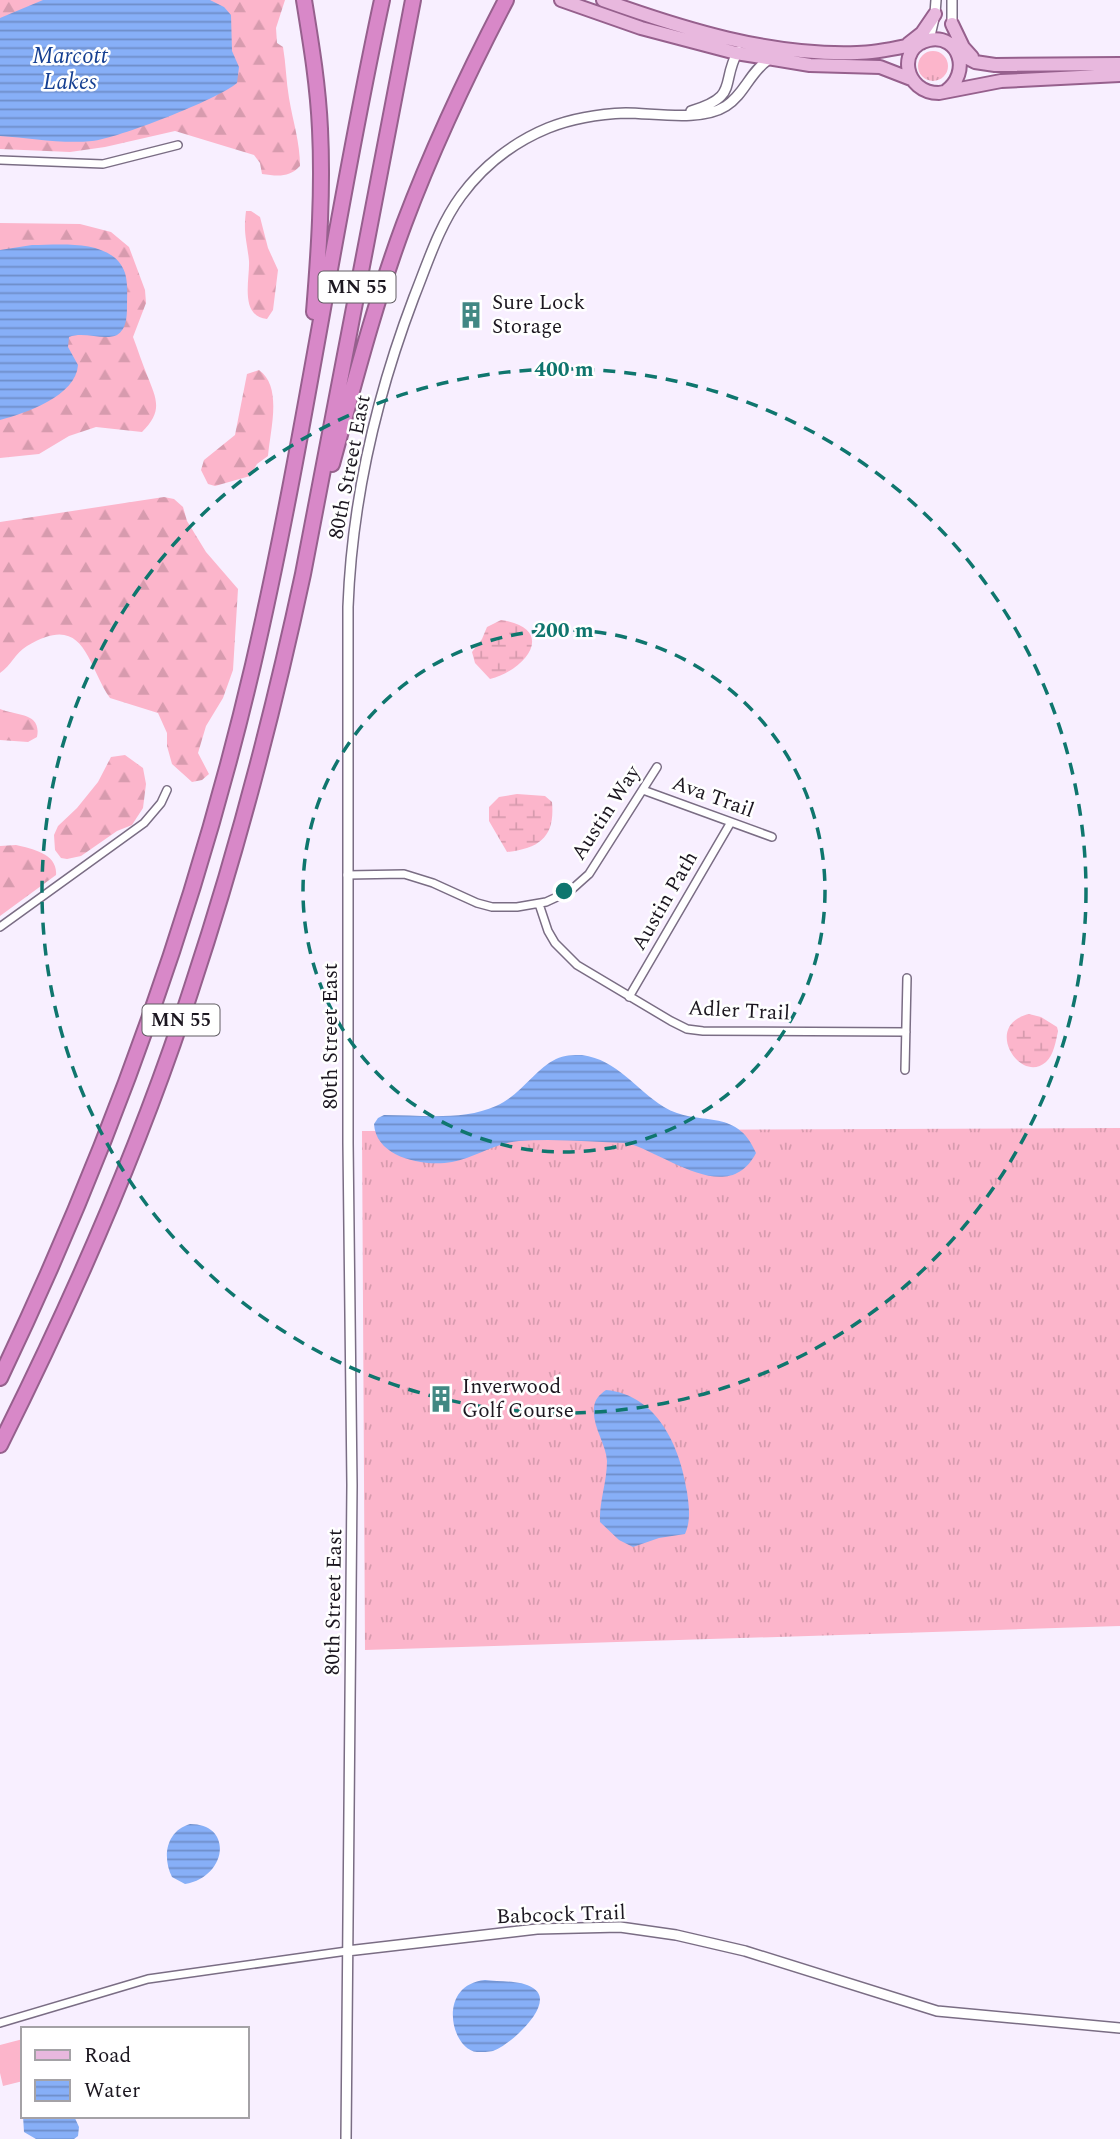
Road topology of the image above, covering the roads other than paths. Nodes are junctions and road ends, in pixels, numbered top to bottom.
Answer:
1 (304, 0) edge
2 (382, 0) edge
3 (413, 0) edge
4 (506, 0) edge
5 (561, 0) edge
6 (603, 0) edge
7 (936, 0) edge
8 (952, 0) edge
9 (935, 14) junction
10 (952, 24) junction
11 (925, 42) junction
12 (758, 45) junction
13 (905, 47) junction
14 (955, 50) junction
15 (736, 53) junction
16 (768, 60) junction
17 (1120, 64) edge
18 (995, 65) junction
19 (1120, 75) edge
20 (911, 79) junction
21 (946, 91) junction
22 (679, 114) junction
23 (178, 145) dead end
24 (0, 160) edge
25 (275, 561) junction
26 (303, 574) junction
27 (657, 767) dead end
28 (167, 790) dead end
29 (643, 790) junction
30 (732, 822) junction
31 (772, 837) dead end
32 (347, 875) junction
33 (539, 904) junction
34 (0, 927) edge
35 (906, 978) dead end
36 (629, 997) junction
37 (906, 1032) junction
38 (905, 1070) dead end
39 (0, 1378) edge
40 (0, 1445) edge
41 (347, 1951) junction
42 (0, 2022) edge
43 (1120, 2028) edge
44 (346, 2139) edge

1 - 25 highway
2 - 25 highway, MN 55
3 - 26 highway, MN 55
4 - 26 highway
5 - 15 main road
6 - 12 main road
7 - 9 street
8 - 10 street
9 - 11 street
9 - 13 main road
10 - 14 street
10 - 18 main road
11 - 13 main road
11 - 14 main road
11 - 20 main road
12 - 13 main road
12 - 15 street
14 - 18 main road
14 - 21 main road
15 - 16 main road
15 - 22 street, 80th Street East
16 - 20 main road
16 - 22 street, 80th Street East
17 - 18 main road
19 - 21 main road
20 - 21 main road
22 - 32 street, 80th Street East
23 - 24 street
25 - 39 highway, MN 55
26 - 40 highway, MN 55
27 - 29 street, Austin Way
28 - 34 street
29 - 30 street, Ava Trail
29 - 33 street, Austin Way
30 - 31 street, Ava Trail
30 - 36 street, Austin Path
32 - 33 street, Austin Way
32 - 41 street, 80th Street East
33 - 36 street, Adler Trail
35 - 37 street
36 - 37 street, Adler Trail
37 - 38 street
41 - 42 street, Babcock Trail
41 - 43 street, Babcock Trail
41 - 44 street, 80th Street East

